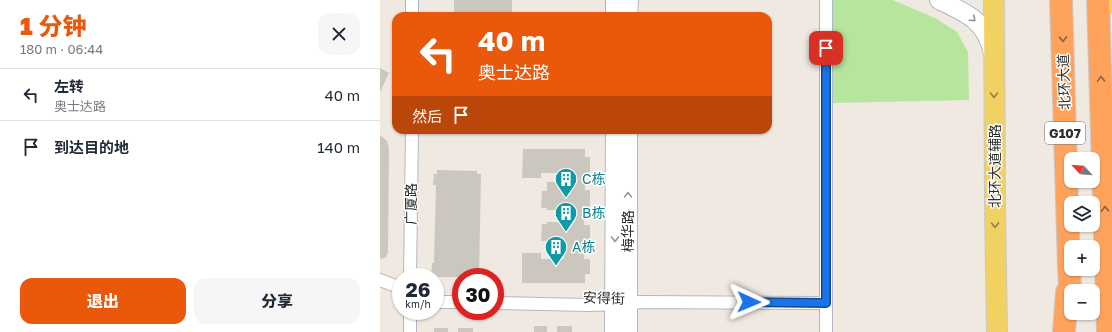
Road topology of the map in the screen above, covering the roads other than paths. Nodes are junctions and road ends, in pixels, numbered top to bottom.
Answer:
1 (412, 0) edge
2 (615, 0) edge
3 (628, 0) edge
4 (826, 0) edge
5 (940, 0) edge
6 (994, 0) edge
7 (1062, 0) edge
8 (1098, 0) edge
9 (1110, 0) edge
10 (1112, 3) edge
11 (412, 12) edge
12 (615, 12) edge
13 (628, 12) edge
14 (994, 63) junction
15 (412, 134) edge
16 (615, 134) edge
17 (628, 134) edge
18 (1068, 240) edge
19 (410, 268) edge
20 (1068, 276) edge
21 (380, 280) edge
22 (392, 285) edge
23 (380, 288) edge
24 (392, 293) edge
25 (504, 296) edge
26 (625, 301) junction
27 (504, 303) edge
28 (826, 303) junction
29 (410, 320) edge
30 (1071, 320) edge
31 (410, 332) edge
32 (614, 332) edge
33 (628, 332) edge
34 (826, 332) edge
35 (997, 332) edge
36 (1064, 332) edge
37 (1072, 332) edge
38 (1108, 332) edge

1 - 11 street
2 - 12 main road
3 - 13 main road
4 - 28 street
5 -> 14 main road
6 - 14 main road, 北环大道辅路
7 -> 18 highway, 北环大道 / G107
38 -> 8 highway, G107
9 - 10 main road
14 -> 35 main road, 北环大道辅路
15 - 19 street, 广厦路
16 -> 26 main road, 梅华路
26 -> 17 main road, 梅华路
20 - 36 highway
21 - 22 street
23 - 24 street
25 - 26 street, 安得街
26 - 27 street, 安得街
26 - 28 street
26 - 32 main road, 梅华路
26 - 33 main road, 梅华路
28 - 34 street
29 - 31 street
30 - 37 highway

